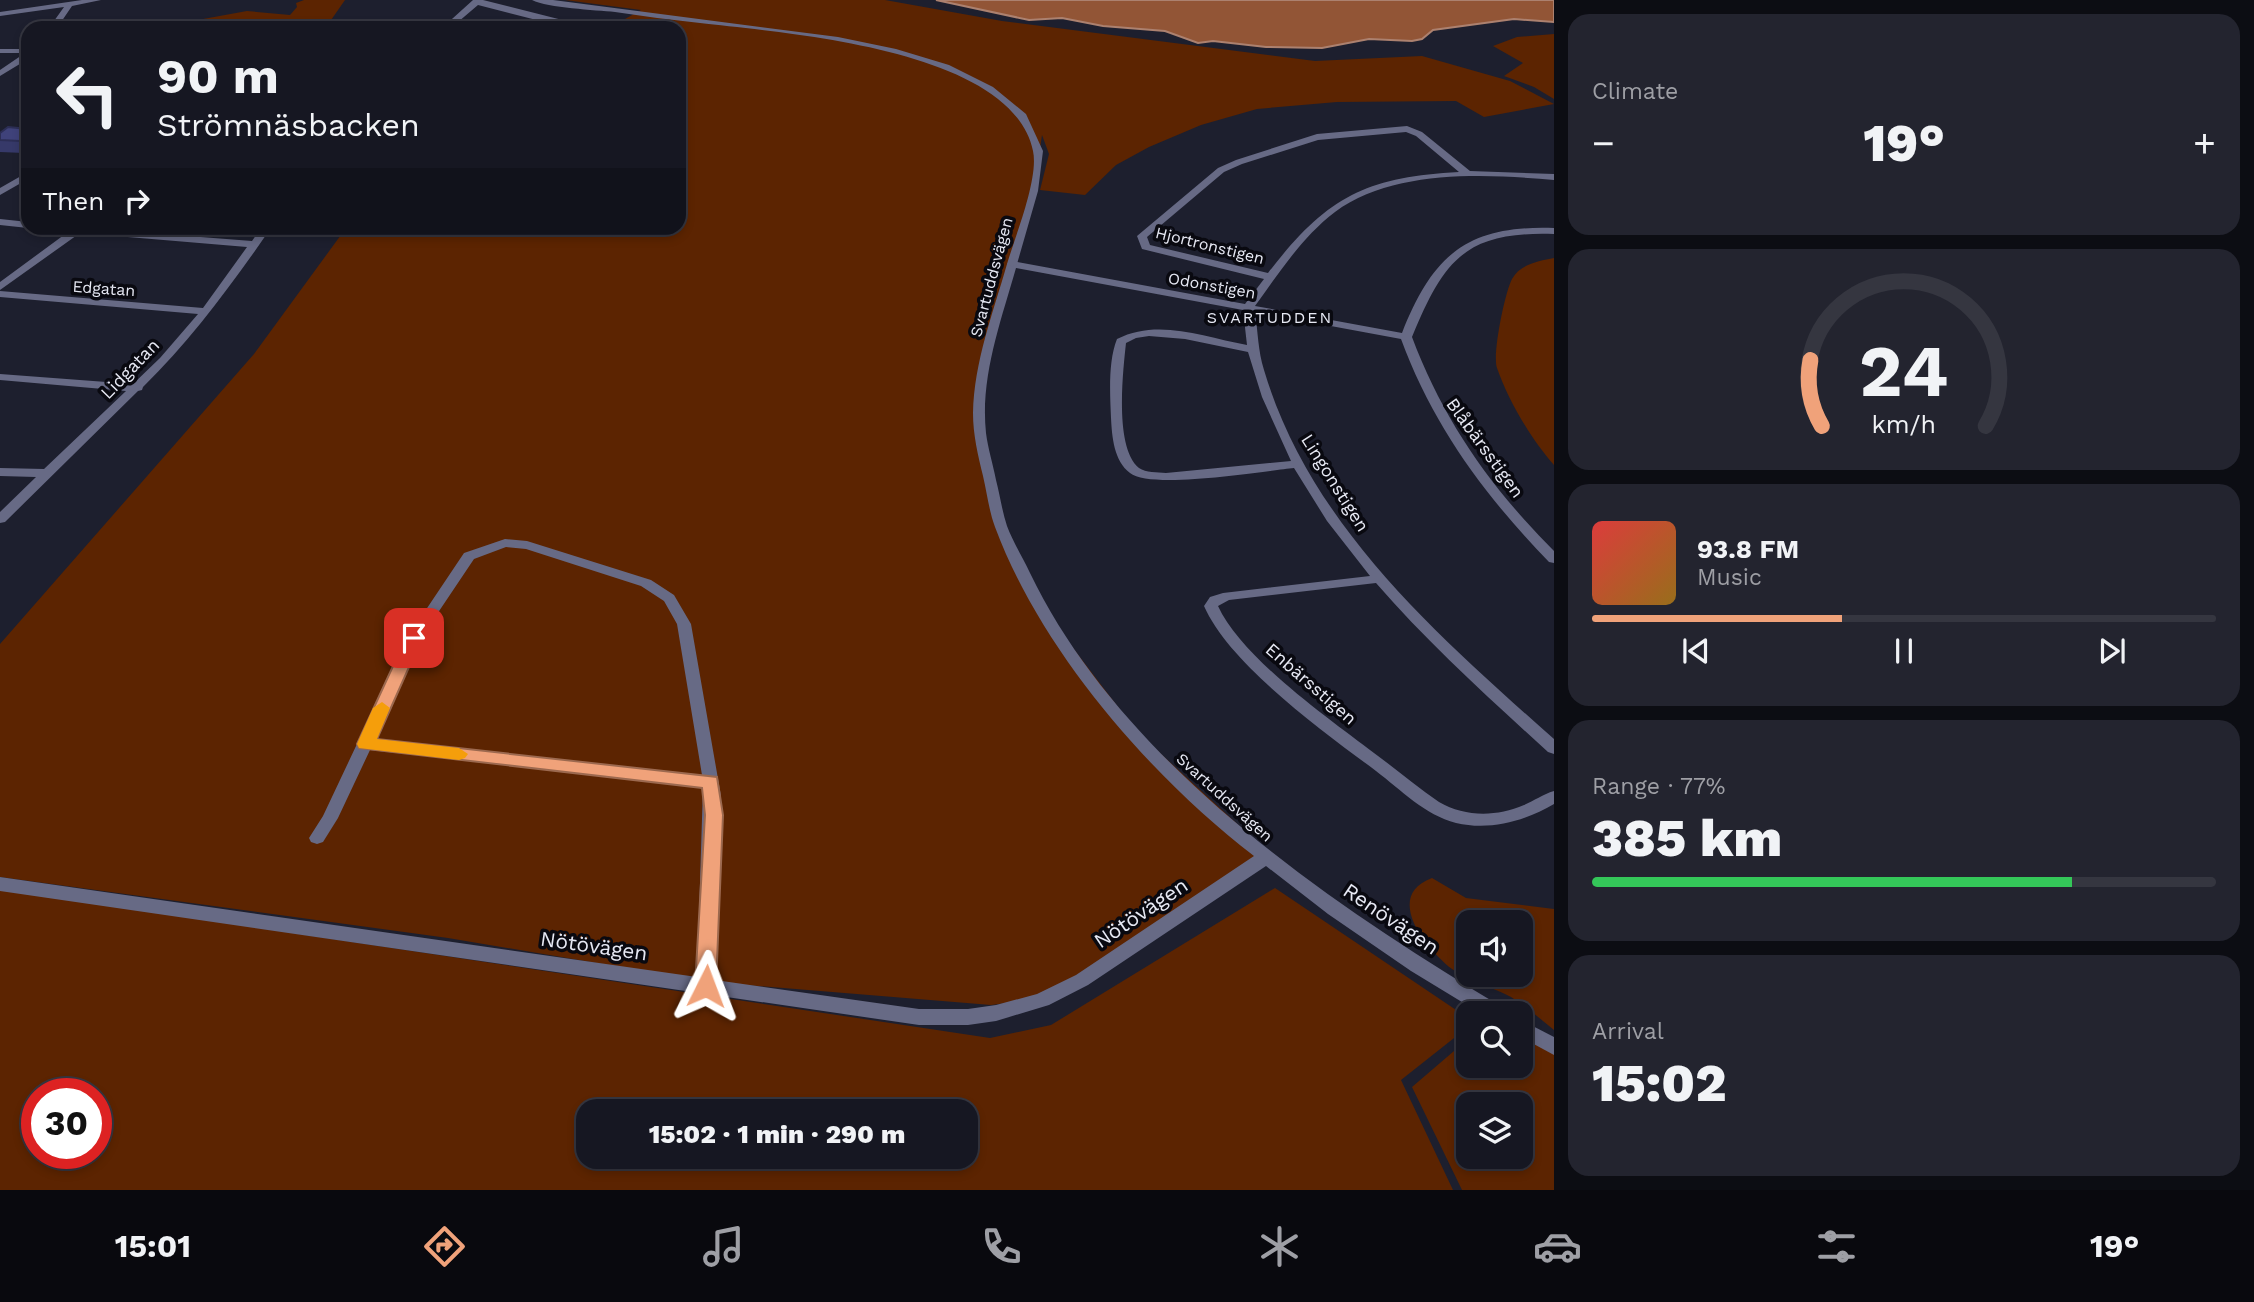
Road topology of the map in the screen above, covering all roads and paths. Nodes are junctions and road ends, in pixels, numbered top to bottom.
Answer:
1 (97, 0) edge
2 (536, 0) edge
3 (477, 1) edge
4 (70, 3) edge
5 (0, 14) edge
6 (58, 21) edge
7 (454, 21) edge
8 (543, 21) edge
9 (0, 51) edge
10 (21, 52) edge
11 (21, 58) edge
12 (0, 74) edge
13 (1469, 174) junction
14 (1554, 177) edge
15 (21, 179) edge
16 (0, 192) edge
17 (0, 222) edge
18 (21, 224) edge
19 (1554, 231) edge
20 (69, 235) edge
21 (156, 235) edge
22 (261, 235) edge
23 (254, 244) junction
24 (1012, 264) junction
25 (1271, 277) junction
26 (0, 286) edge
27 (0, 294) edge
28 (1248, 307) junction
29 (206, 311) junction
30 (1405, 337) junction
31 (1254, 349) junction
32 (0, 377) edge
33 (138, 388) junction
34 (1298, 464) junction
35 (0, 472) edge
36 (47, 473) junction
37 (0, 519) edge
38 (1554, 559) edge
39 (1378, 579) junction
40 (366, 744) junction
41 (1554, 748) edge
42 (710, 782) junction
43 (1554, 797) edge
44 (317, 838) dead end
45 (1266, 857) junction
46 (0, 884) edge
47 (706, 986) junction
48 (1476, 1001) edge
49 (1533, 1035) edge
50 (1554, 1047) edge

1 - 4 street
2 - 24 street, Svartuddsvägen
3 - 7 street
3 - 8 street
4 - 5 street
4 - 6 street
9 - 10 street
11 - 12 street
13 - 14 street
13 - 25 street
13 - 25 street, Hjortronstigen
15 - 16 street
17 - 18 street
19 - 30 street
20 - 26 street
21 - 23 street
22 - 23 street, Lidgatan
23 - 29 street, Lidgatan
24 - 28 street, Odonstigen
24 - 45 street, Svartuddsvägen
25 - 28 street
27 - 29 street, Edgatan
28 - 30 street, Odonstigen
28 - 31 street, Lingonstigen
29 - 33 street, Lidgatan
30 - 38 street, Blåbärsstigen
31 - 34 street, Lingonstigen
31 - 34 street
32 - 33 street
33 - 36 street, Lidgatan
34 - 39 street, Lingonstigen
35 - 36 street
36 - 37 street, Lidgatan
39 - 41 street, Lingonstigen
39 - 43 street, Enbärsstigen
40 - 42 street
40 - 42 street
40 - 44 street
42 - 47 street
45 - 47 street, Nötövägen
45 - 48 street, Renövägen
46 - 47 street, Nötövägen
49 - 50 street

